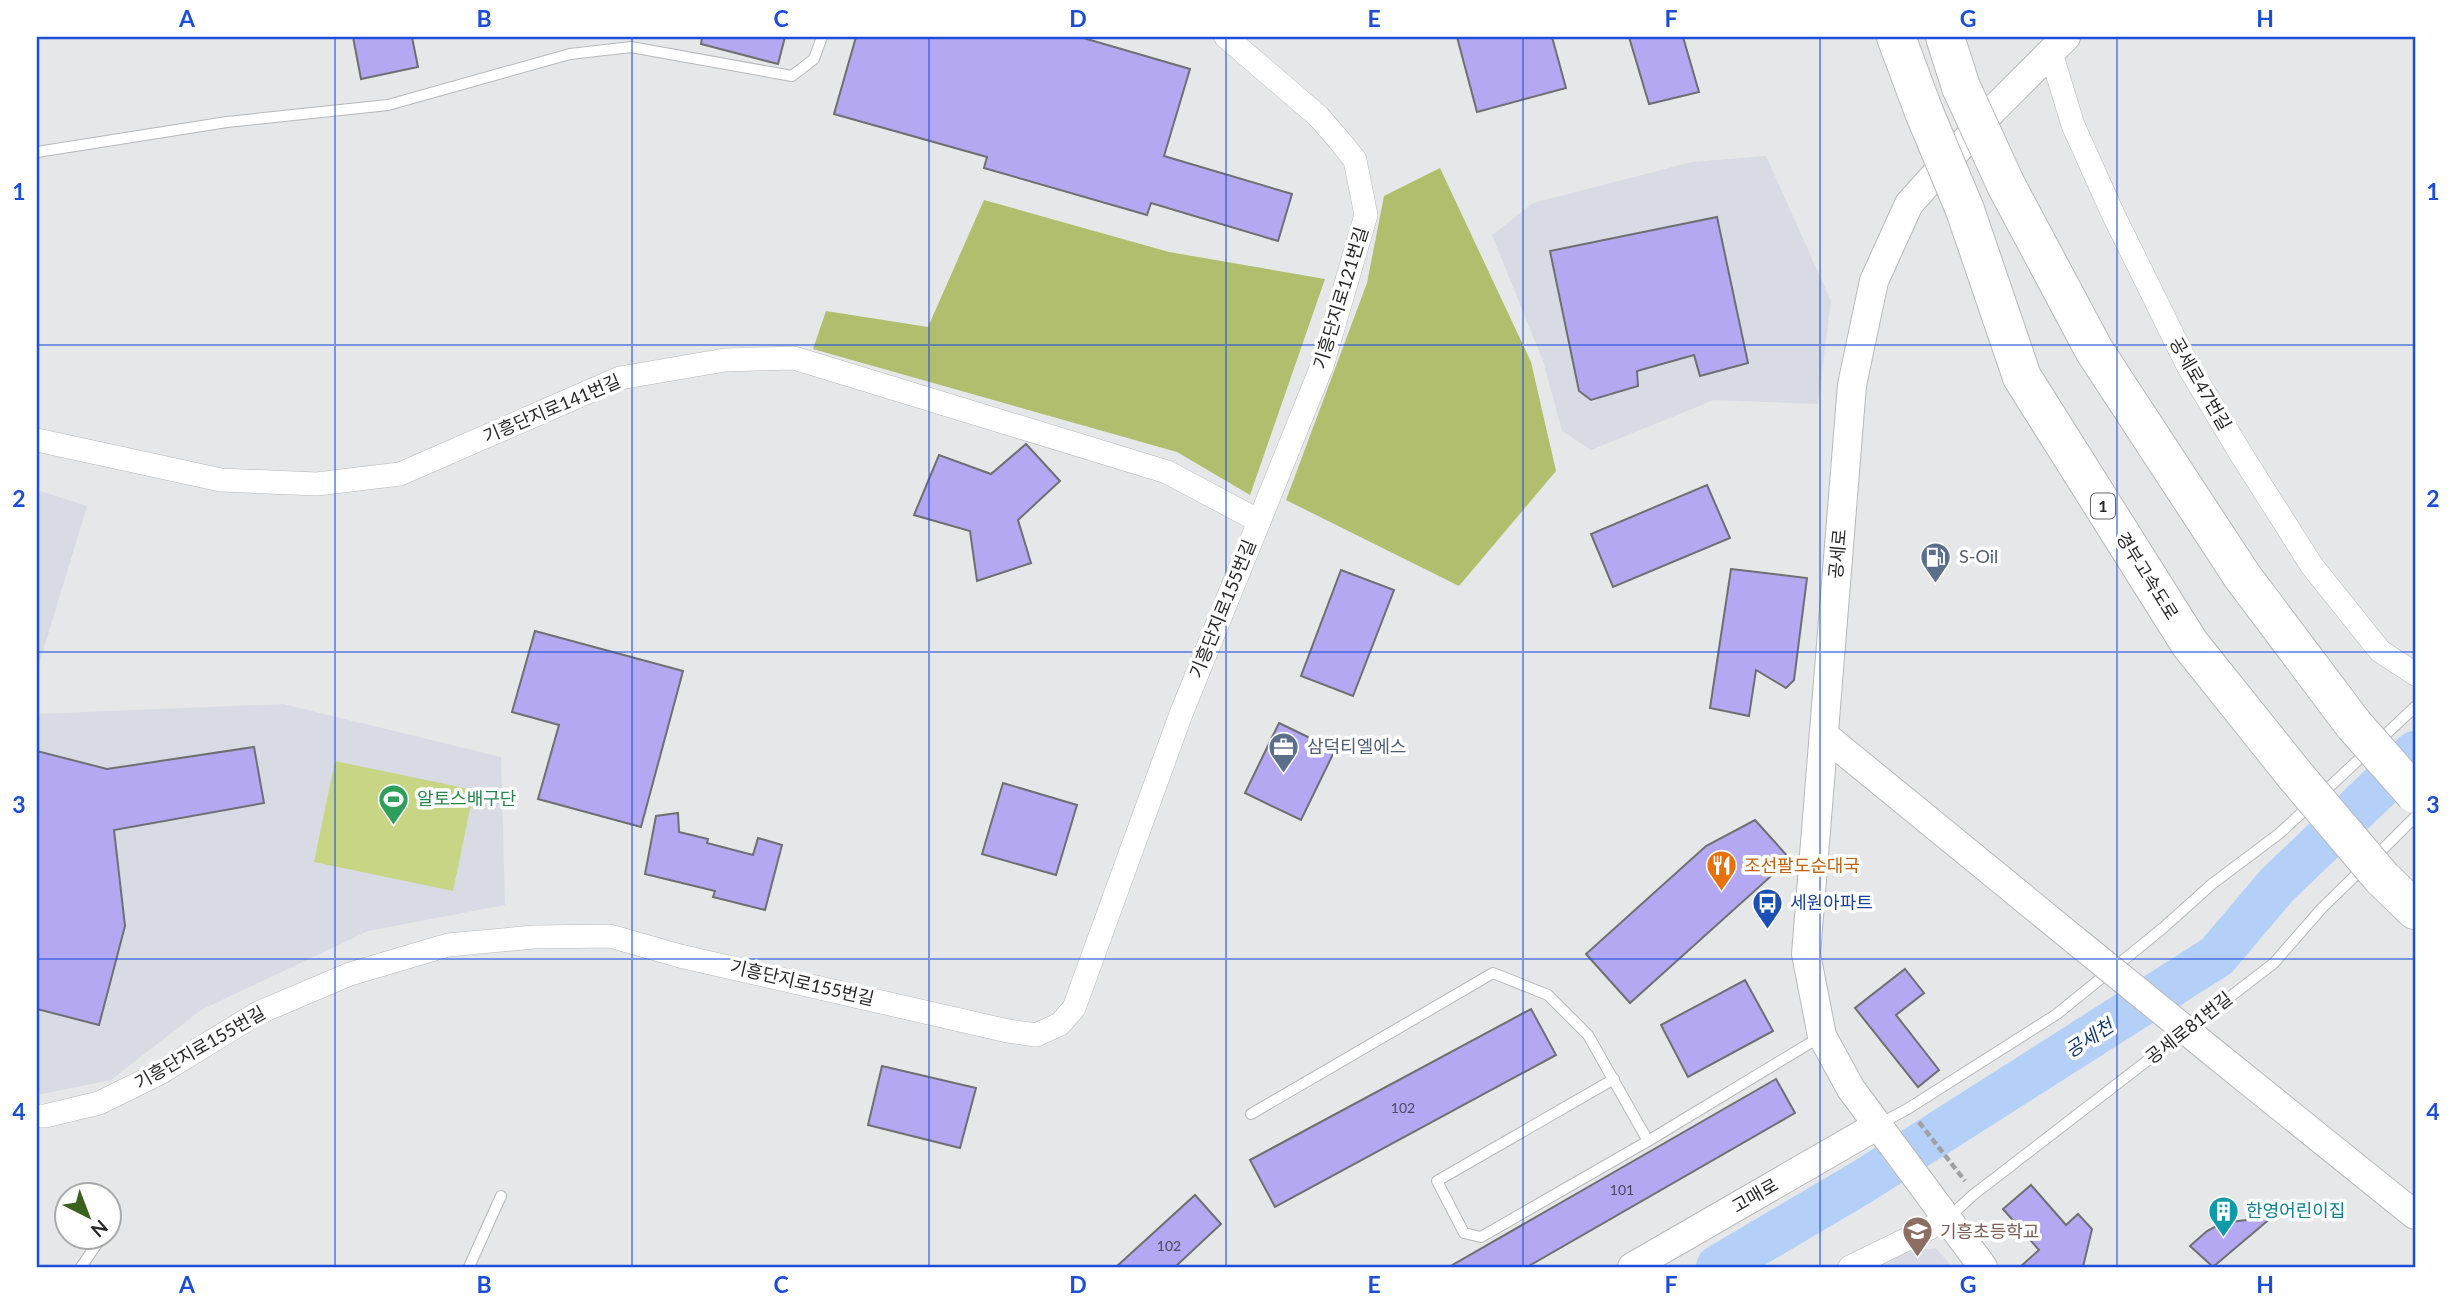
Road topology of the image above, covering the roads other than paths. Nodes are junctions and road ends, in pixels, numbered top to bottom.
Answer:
1 (822, 37) edge
2 (1226, 37) edge
3 (1896, 37) edge
4 (1945, 37) edge
5 (2059, 45) edge
6 (37, 152) edge
7 (37, 440) edge
8 (1259, 521) junction
9 (2415, 674) edge
10 (2415, 707) edge
11 (1824, 735) junction
12 (2415, 794) edge
13 (2415, 817) edge
14 (2415, 910) edge
15 (1822, 1036) junction
16 (1614, 1079) junction
17 (1251, 1114) dead end
18 (37, 1116) edge
19 (1878, 1125) junction
20 (1648, 1141) junction
21 (501, 1196) dead end
22 (2415, 1215) edge
23 (1946, 1220) junction
24 (91, 1252) edge
25 (81, 1267) edge
26 (470, 1267) edge
27 (1632, 1267) edge
28 (1850, 1267) edge
29 (1983, 1267) edge

1 - 6 lane
2 - 8 street, 기흥단지로121번길
3 - 14 highway, 경부고속도로 / 1, bridge
4 - 12 highway, bridge
5 - 9 street, 공세로47번길
5 - 11 street, 공세로
7 - 8 street, 기흥단지로141번길
8 - 18 street, 기흥단지로155번길
10 - 19 lane
11 - 15 street, 공세로
11 - 22 street, bridge
13 - 23 lane, 공세로81번길
15 - 19 street, 공세로
15 - 20 lane
16 - 17 lane
16 - 20 lane
16 - 20 lane
19 - 23 street, 공세로
19 - 27 street, 고매로
21 - 26 lane
23 - 28 street
23 - 29 street
24 - 25 lane

